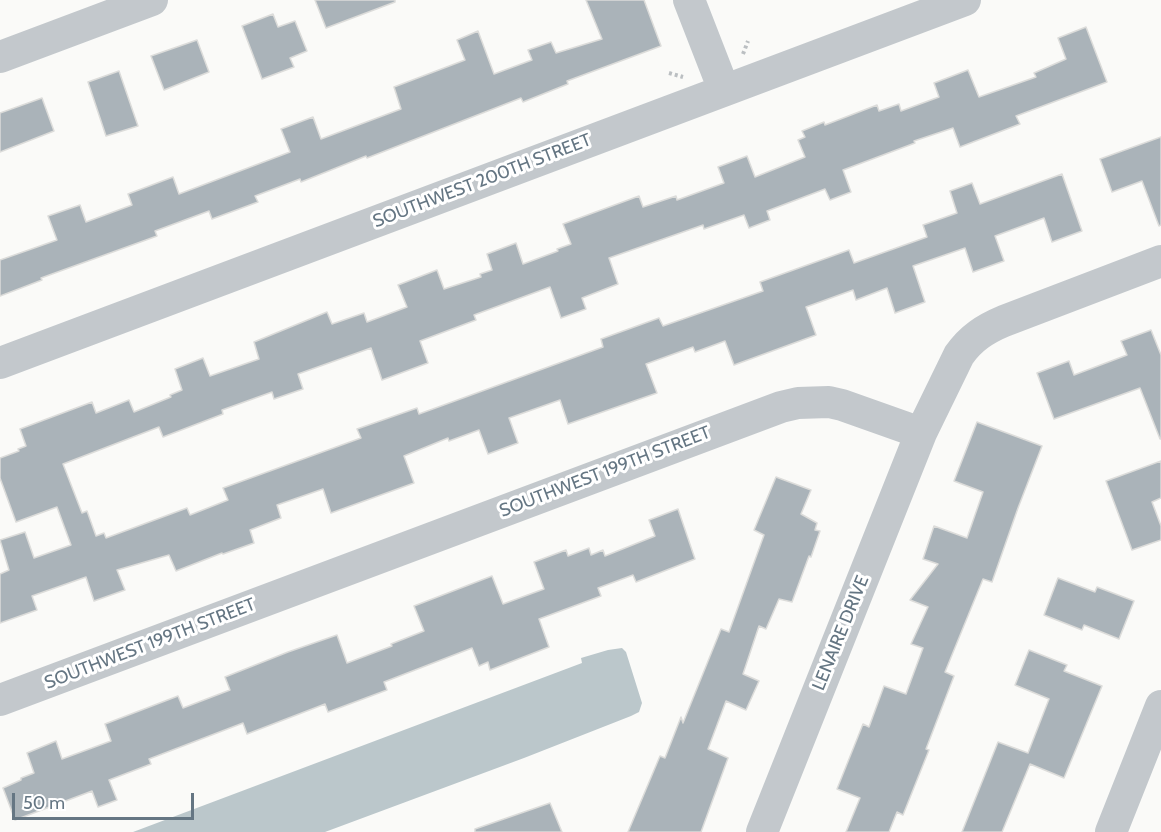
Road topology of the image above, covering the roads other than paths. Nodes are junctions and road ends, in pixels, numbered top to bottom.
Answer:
1 (152, 0) edge
2 (689, 0) edge
3 (965, 0) edge
4 (0, 57) edge
5 (724, 90) junction
6 (1161, 261) edge
7 (0, 363) edge
8 (921, 433) junction
9 (0, 700) edge
10 (1161, 706) edge
11 (762, 832) edge
12 (1111, 832) edge

1 - 4 street
2 - 5 street
3 - 5 street, SOUTHWEST 200TH STREET
5 - 7 street, SOUTHWEST 200TH STREET
6 - 8 street
8 - 9 street, SOUTHWEST 199TH STREET
8 - 11 street, LENAIRE DRIVE
10 - 12 street

